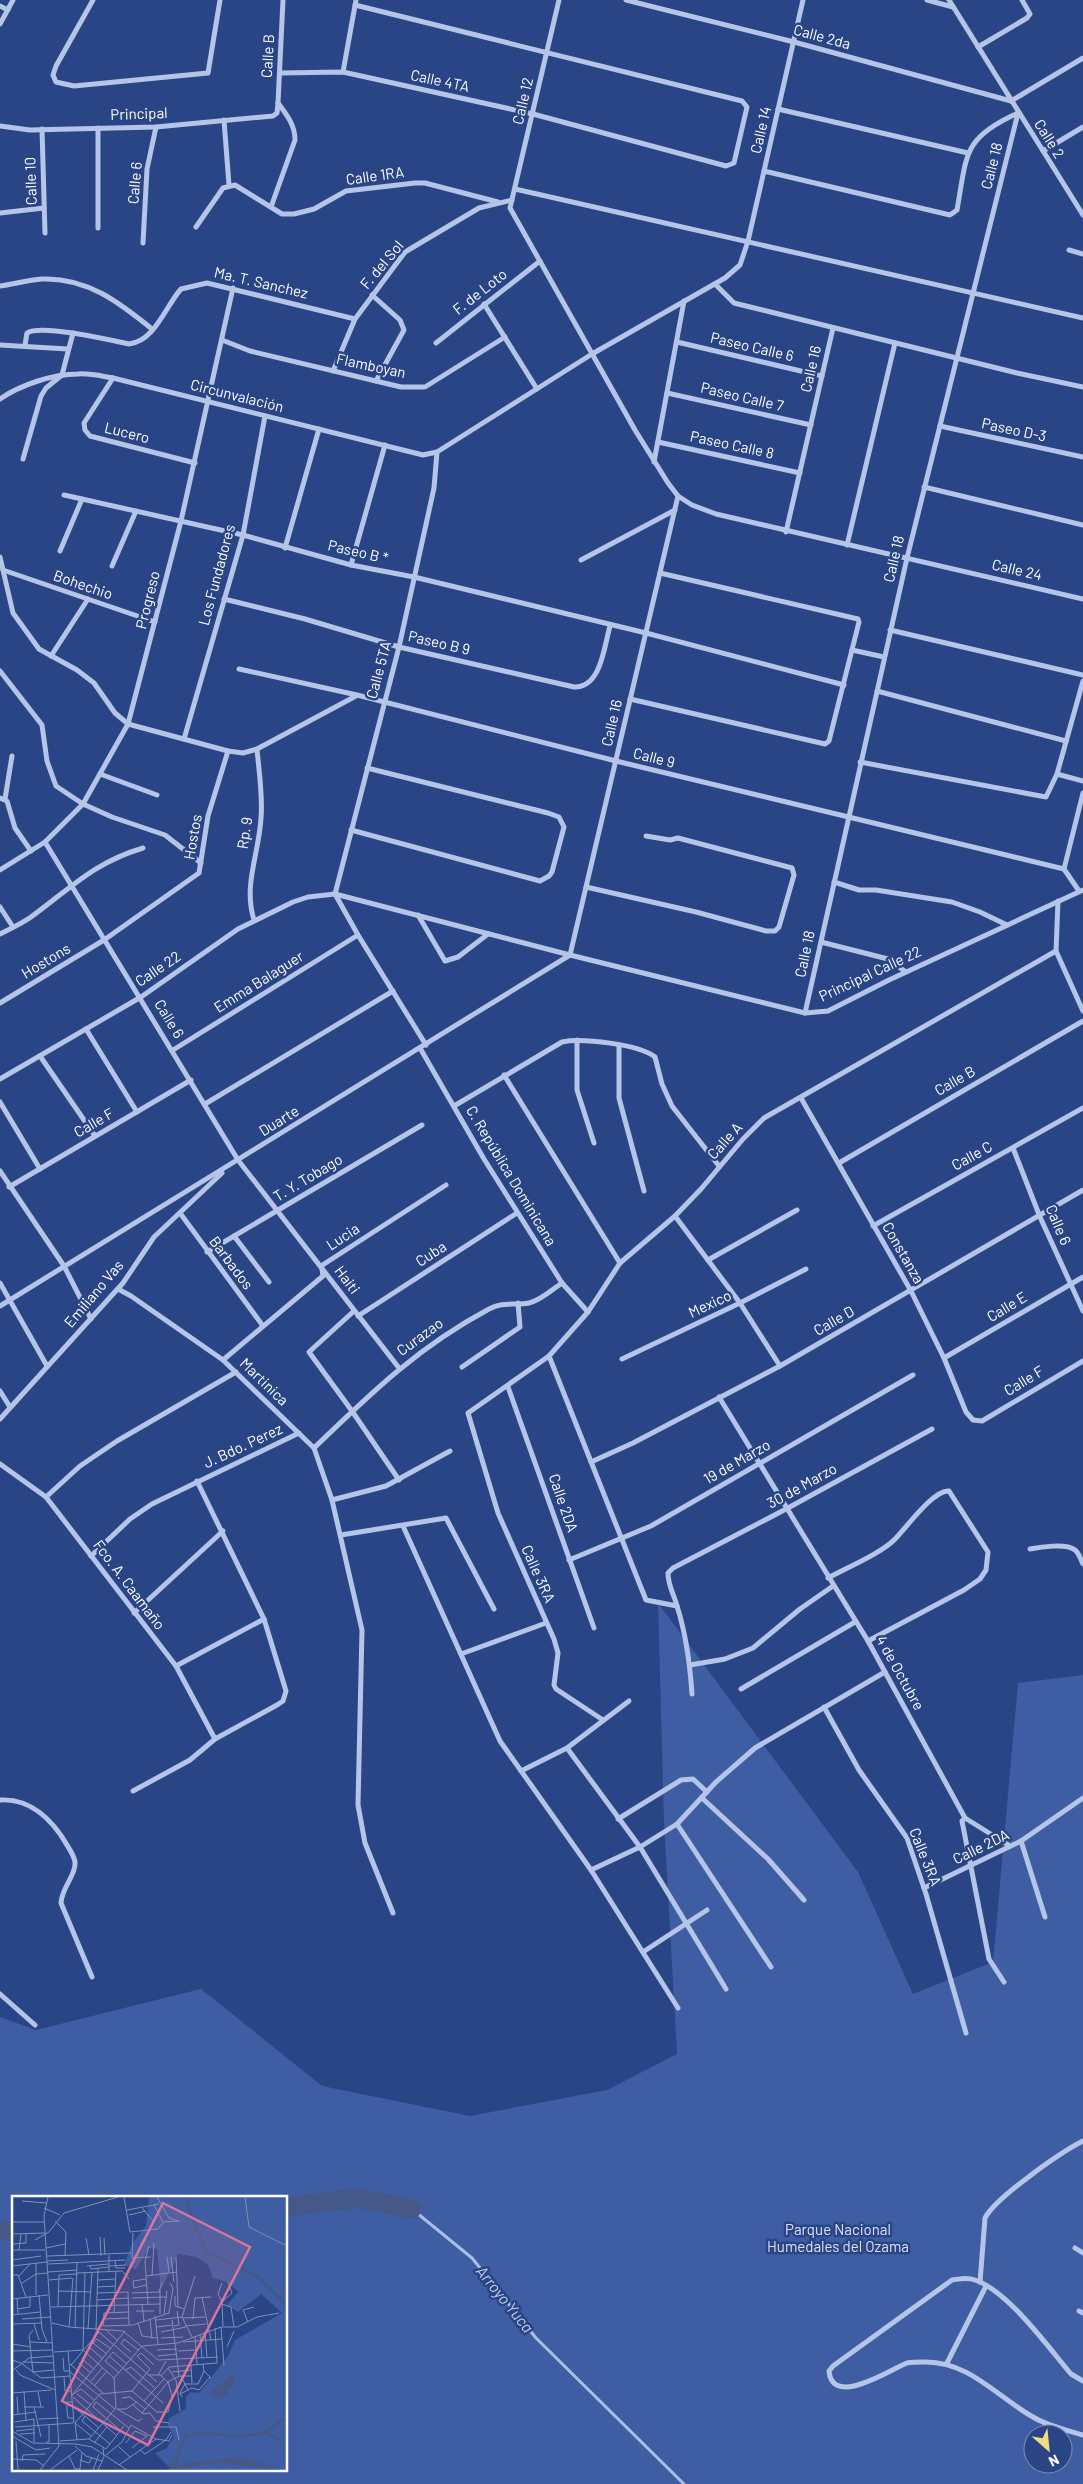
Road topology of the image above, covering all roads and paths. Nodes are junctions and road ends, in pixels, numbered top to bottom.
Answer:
1 (13, 0) edge
2 (93, 0) edge
3 (220, 0) edge
4 (283, 0) edge
5 (559, 0) edge
6 (626, 0) edge
7 (803, 0) edge
8 (927, 0) edge
9 (949, 0) edge
10 (1022, 0) edge
11 (356, 3) edge
12 (0, 6) edge
13 (953, 7) junction
14 (8, 10) junction
15 (0, 24) edge
16 (794, 42) junction
17 (978, 47) junction
18 (547, 54) junction
19 (1083, 58) edge
20 (343, 72) junction
21 (280, 73) junction
22 (1011, 101) junction
23 (278, 103) junction
24 (778, 109) junction
25 (277, 113) joint
26 (1018, 113) junction
27 (532, 114) junction
28 (224, 120) junction
29 (0, 126) edge
30 (156, 127) junction
31 (1083, 127) edge
32 (98, 128) junction
33 (42, 129) junction
34 (1043, 151) junction
35 (968, 153) junction
36 (764, 171) junction
37 (229, 185) junction
38 (515, 189) junction
39 (512, 200) junction
40 (498, 202) junction
41 (271, 206) junction
42 (44, 208) junction
43 (0, 212) edge
44 (1083, 215) edge
45 (196, 226) dead end
46 (98, 228) dead end
47 (45, 233) dead end
48 (748, 241) junction
49 (144, 242) dead end
50 (1070, 250) dead end
51 (1083, 254) edge
52 (540, 261) junction
53 (715, 284) junction
54 (0, 286) edge
55 (233, 288) junction
56 (973, 293) junction
57 (372, 294) junction
58 (684, 301) junction
59 (484, 304) junction
60 (1083, 318) edge
61 (355, 319) junction
62 (833, 328) junction
63 (152, 329) junction
64 (72, 333) junction
65 (505, 337) junction
66 (222, 340) junction
67 (677, 342) junction
68 (436, 343) dead end
69 (895, 343) junction
70 (0, 345) edge
71 (25, 345) junction
72 (68, 349) junction
73 (592, 354) junction
74 (957, 358) junction
75 (332, 371) junction
76 (62, 375) junction
77 (822, 376) junction
78 (113, 378) junction
79 (376, 381) junction
80 (1083, 387) edge
81 (538, 389) junction
82 (667, 393) junction
83 (0, 400) edge
84 (209, 402) junction
85 (265, 416) junction
86 (811, 425) junction
87 (940, 426) junction
88 (319, 429) junction
89 (658, 442) junction
90 (385, 445) junction
91 (437, 452) junction
92 (1083, 458) edge
93 (23, 459) dead end
94 (654, 462) junction
95 (194, 463) junction
96 (800, 473) junction
97 (924, 487) junction
98 (64, 494) dead end
99 (678, 496) junction
100 (82, 499) junction
101 (675, 510) junction
102 (136, 511) junction
103 (181, 521) junction
104 (1083, 525) edge
105 (786, 532) junction
106 (243, 535) junction
107 (847, 545) junction
108 (285, 548) junction
109 (60, 551) dead end
110 (0, 556) edge
111 (907, 558) junction
112 (581, 560) dead end
113 (351, 565) junction
114 (112, 566) dead end
115 (3, 570) junction
116 (660, 573) junction
117 (414, 577) junction
118 (88, 599) junction
119 (224, 599) junction
120 (1083, 599) edge
121 (155, 622) junction
122 (610, 626) junction
123 (890, 630) junction
124 (646, 634) junction
125 (399, 647) junction
126 (852, 650) junction
127 (51, 656) junction
128 (884, 657) junction
129 (239, 669) dead end
130 (0, 671) edge
131 (1083, 675) edge
132 (1083, 681) edge
133 (844, 685) junction
134 (876, 691) junction
135 (357, 695) junction
136 (630, 699) junction
137 (383, 704) junction
138 (128, 724) junction
139 (184, 739) junction
140 (1066, 741) junction
141 (258, 749) junction
142 (228, 751) junction
143 (12, 756) dead end
144 (616, 761) junction
145 (860, 762) junction
146 (367, 768) junction
147 (100, 774) junction
148 (1057, 774) junction
149 (1083, 781) edge
150 (1083, 794) edge
151 (157, 795) dead end
152 (2, 799) edge
153 (83, 804) junction
154 (848, 818) junction
155 (351, 830) junction
156 (646, 836) dead end
157 (45, 842) junction
158 (143, 848) dead end
159 (31, 850) junction
160 (201, 863) junction
161 (1064, 869) junction
162 (0, 870) edge
163 (834, 882) junction
164 (71, 885) junction
165 (586, 887) junction
166 (1081, 890) edge
167 (335, 894) junction
168 (1058, 901) junction
169 (0, 907) edge
170 (418, 915) junction
171 (254, 920) junction
172 (1007, 925) junction
173 (13, 927) junction
174 (0, 934) edge
175 (488, 934) junction
176 (358, 935) junction
177 (104, 940) junction
178 (821, 942) junction
179 (1056, 951) junction
180 (570, 955) junction
181 (906, 972) junction
182 (393, 991) junction
183 (141, 997) junction
184 (0, 1004) edge
185 (1083, 1011) edge
186 (806, 1013) junction
187 (1083, 1021) edge
188 (86, 1029) junction
189 (577, 1040) junction
190 (619, 1045) junction
191 (423, 1046) junction
192 (173, 1050) junction
193 (40, 1056) junction
194 (504, 1075) junction
195 (0, 1079) edge
196 (191, 1080) junction
197 (801, 1098) junction
198 (0, 1102) edge
199 (205, 1104) junction
200 (454, 1106) junction
201 (1083, 1108) edge
202 (137, 1112) junction
203 (422, 1125) dead end
204 (95, 1136) junction
205 (594, 1143) dead end
206 (1013, 1148) junction
207 (238, 1160) junction
208 (839, 1163) junction
209 (230, 1165) junction
210 (719, 1166) junction
211 (40, 1169) junction
212 (0, 1171) edge
213 (446, 1184) dead end
214 (10, 1187) junction
215 (1083, 1190) edge
216 (644, 1192) dead end
217 (797, 1210) dead end
218 (278, 1211) junction
219 (180, 1213) junction
220 (517, 1213) junction
221 (675, 1216) junction
222 (1040, 1216) junction
223 (873, 1226) junction
224 (234, 1236) junction
225 (207, 1252) junction
226 (708, 1260) junction
227 (620, 1263) junction
228 (64, 1266) junction
229 (321, 1266) junction
230 (806, 1269) dead end
231 (1083, 1277) edge
232 (268, 1282) dead end
233 (0, 1283) edge
234 (562, 1284) junction
235 (1070, 1284) junction
236 (118, 1289) junction
237 (911, 1291) junction
238 (10, 1300) junction
239 (518, 1303) junction
240 (740, 1303) junction
241 (0, 1306) edge
242 (1083, 1311) edge
243 (588, 1312) junction
244 (356, 1313) junction
245 (91, 1319) junction
246 (263, 1326) junction
247 (549, 1356) junction
248 (944, 1358) junction
249 (622, 1359) dead end
250 (223, 1360) junction
251 (1083, 1361) edge
252 (48, 1366) junction
253 (462, 1366) dead end
254 (780, 1366) junction
255 (399, 1368) junction
256 (236, 1372) junction
257 (913, 1375) dead end
258 (508, 1387) junction
259 (0, 1391) edge
260 (719, 1398) junction
261 (10, 1407) junction
262 (352, 1411) junction
263 (467, 1415) joint
264 (0, 1418) edge
265 (977, 1422) joint
266 (932, 1429) dead end
267 (300, 1433) junction
268 (314, 1448) junction
269 (450, 1451) dead end
270 (591, 1462) junction
271 (760, 1463) junction
272 (0, 1464) edge
273 (399, 1480) junction
274 (198, 1481) junction
275 (46, 1496) junction
276 (332, 1500) junction
277 (788, 1508) junction
278 (403, 1526) junction
279 (223, 1531) junction
280 (340, 1535) junction
281 (620, 1538) junction
282 (1030, 1549) dead end
283 (91, 1556) junction
284 (569, 1560) junction
285 (1083, 1564) edge
286 (828, 1578) junction
287 (833, 1586) junction
288 (678, 1606) junction
289 (494, 1609) dead end
290 (134, 1613) junction
291 (264, 1619) junction
292 (855, 1622) junction
293 (546, 1623) junction
294 (594, 1628) dead end
295 (868, 1641) junction
296 (461, 1654) junction
297 (690, 1665) junction
298 (176, 1666) junction
299 (885, 1672) junction
300 (741, 1689) dead end
301 (692, 1694) dead end
302 (629, 1701) dead end
303 (824, 1708) junction
304 (603, 1720) junction
305 (216, 1739) junction
306 (567, 1748) junction
307 (521, 1771) junction
308 (133, 1791) dead end
309 (707, 1792) junction
310 (702, 1798) junction
311 (1083, 1798) edge
312 (0, 1800) edge
313 (965, 1818) junction
314 (618, 1819) junction
315 (677, 1824) junction
316 (1021, 1841) junction
317 (1010, 1846) junction
318 (640, 1847) junction
319 (970, 1865) junction
320 (591, 1870) junction
321 (924, 1888) junction
322 (804, 1900) dead end
323 (707, 1910) dead end
324 (393, 1912) dead end
325 (1045, 1917) dead end
326 (686, 1924) junction
327 (643, 1952) junction
328 (771, 1968) dead end
329 (92, 1977) dead end
330 (1004, 1982) dead end
331 (726, 1989) dead end
332 (0, 1994) edge
333 (678, 2008) dead end
334 (35, 2025) dead end
335 (966, 2033) dead end
336 (1083, 2141) edge
337 (1075, 2248) dead end
338 (1083, 2252) edge
339 (980, 2282) junction
340 (986, 2286) junction
341 (947, 2363) junction
342 (1083, 2381) edge
343 (1083, 2435) edge

1 - 14 street
2 - 3 street
4 - 21 street, Calle B
5 - 18 street, Calle 12
6 - 16 street, Calle 2da
7 - 16 street, Calle 14
8 - 13 street
9 - 13 street, Calle 2
10 - 17 street
11 - 18 street
11 - 20 street
12 - 14 street
13 - 17 street, Calle 2
14 - 15 street
16 - 22 street, Calle 2da
16 - 24 street, Calle 14
17 - 22 street, Calle 2
18 - 27 street, Calle 12
18 - 27 street, Calle 4TA
19 - 22 street
20 - 21 street, Calle 4TA
20 - 27 street, Calle 4TA
21 - 23 street, Calle B
22 - 26 street, Calle 2
23 - 25 street, Calle B
23 - 41 street
24 - 35 street
24 - 36 street, Calle 14
25 - 28 street, Principal
26 - 34 street, Calle 2
26 - 35 street
26 - 56 street, Calle 18
27 - 38 street, Calle 12
28 - 30 street, Principal
28 - 37 street
29 - 33 street, Principal
30 - 32 street, Principal
30 - 49 street, Calle 6
31 - 34 street
32 - 33 street, Principal
32 - 46 street
33 - 42 street, Calle 10
34 - 44 street, Calle 2
35 - 36 street
36 - 48 street, Calle 14
37 - 41 street, Calle 1RA
37 - 45 street
38 - 39 street, Calle 12
38 - 48 street
39 - 40 street, F. del Sol
39 - 52 street, Calle 12
40 - 41 street, Calle 1RA
40 - 57 street, F. del Sol
42 - 43 street
42 - 47 street, Calle 10
48 - 53 street, Calle 14
48 - 56 street
50 - 51 street
52 - 59 street, F. de Loto
52 - 73 street
53 - 58 street
53 - 62 street
54 - 63 street
55 - 61 street, Ma. T. Sanchez
55 - 63 street, Ma. T. Sanchez
55 - 66 street, Progreso
56 - 60 street
56 - 74 street, Calle 18
57 - 61 street, F. del Sol
57 - 79 street
58 - 67 street
58 - 73 street
59 - 65 street
59 - 68 street, F. de Loto
61 - 75 street, F. del Sol
62 - 69 street
62 - 77 street, Calle 16
63 - 64 street, Ma. T. Sanchez
64 - 71 street, Ma. T. Sanchez
64 - 72 street
65 - 79 street, Flamboyan
65 - 81 street
66 - 75 street, Flamboyan
66 - 84 street, Progreso
67 - 77 street, Paseo Calle 6
67 - 82 street
69 - 74 street
69 - 107 street
70 - 71 street
71 - 72 street
72 - 76 street
73 - 81 street
73 - 94 street
74 - 80 street
74 - 87 street, Calle 18
75 - 79 street, Flamboyan
76 - 78 street, Circunvalación
76 - 83 street, Circunvalación
76 - 93 street
77 - 86 street, Calle 16
78 - 84 street, Circunvalación
78 - 95 street, Lucero
81 - 91 street
82 - 86 street, Paseo Calle 7
82 - 89 street
84 - 85 street, Circunvalación
84 - 95 street, Progreso
85 - 88 street, Circunvalación
85 - 106 street, Los Fundadores
86 - 96 street, Calle 16
87 - 92 street, Paseo D-3
87 - 97 street, Calle 18
88 - 90 street, Circunvalación
88 - 108 street
89 - 94 street
89 - 96 street, Paseo Calle 8
90 - 91 street, Circunvalación
90 - 113 street
91 - 117 street, Calle 5TA
94 - 99 street
95 - 103 street, Progreso
96 - 105 street, Calle 16
97 - 104 street
97 - 111 street, Calle 18
98 - 100 street, Paseo B *
99 - 101 street, Calle 16
99 - 105 street, Calle 24
100 - 102 street, Paseo B *
100 - 109 street
101 - 112 street
101 - 116 street, Calle 16
102 - 103 street, Paseo B *
102 - 114 street
103 - 106 street, Paseo B *
103 - 121 street, Progreso
105 - 107 street, Calle 24
106 - 108 street, Paseo B *
106 - 119 street, Los Fundadores
107 - 111 street, Calle 24
108 - 113 street, Paseo B *
110 - 115 street
111 - 120 street, Calle 24
111 - 123 street, Calle 18
113 - 117 street, Paseo B *
115 - 118 street, Bohechio
115 - 127 street
116 - 124 street, Calle 16
116 - 126 street
117 - 122 street, Paseo B *
117 - 125 street, Calle 5TA
118 - 121 street, Bohechio
118 - 127 street
119 - 125 street, Paseo B 9
119 - 139 street, Los Fundadores
121 - 138 street, Progreso
122 - 124 street, Paseo B *
122 - 125 street, Paseo B 9
123 - 128 street, Calle 18
123 - 131 street
124 - 133 street, Paseo B *
124 - 136 street, Calle 16
125 - 137 street, Calle 5TA
126 - 128 street
126 - 133 street
127 - 138 street
128 - 134 street, Calle 18
129 - 135 street, Calle 9
130 - 153 street
132 - 140 street
133 - 136 street
134 - 140 street
134 - 145 street, Calle 18
135 - 137 street, Calle 9
135 - 141 street
136 - 144 street, Calle 16
137 - 144 street, Calle 9
137 - 146 street, Calle 5TA
138 - 139 street
138 - 147 street, Progreso
139 - 142 street
140 - 148 street
141 - 142 street
141 - 171 street, Rp. 9
142 - 160 street, Hostos
143 - 152 street
144 - 154 street, Calle 9
144 - 165 street, Calle 16
145 - 148 street
145 - 154 street, Calle 18
146 - 155 street, Calle 5TA
146 - 155 street
147 - 151 street
147 - 153 street, Progreso
148 - 149 street
150 - 161 street
152 - 159 street
153 - 157 street, Progreso
153 - 160 street
154 - 161 street, Calle 9
154 - 163 street, Calle 18
155 - 167 street, Calle 5TA
156 - 165 street
157 - 159 street, Progreso
157 - 164 street, Calle 6
158 - 164 street
159 - 162 street, Progreso
160 - 177 street, Hostos
161 - 166 street
163 - 172 street
163 - 178 street, Calle 18
164 - 173 street
164 - 177 street, Calle 6
165 - 180 street, Calle 16
166 - 168 street, Principal Calle 22
167 - 170 street, Principal Calle 22
167 - 171 street, Calle 22
167 - 176 street, C. República Dominicana
168 - 172 street, Principal Calle 22
168 - 179 street
169 - 173 street
170 - 175 street, Principal Calle 22
170 - 175 street
171 - 183 street, Calle 22
172 - 181 street, Principal Calle 22
173 - 174 street
175 - 180 street, Principal Calle 22
176 - 182 street, C. República Dominicana
176 - 192 street, Emma Balaguer
177 - 183 street, Calle 6
177 - 184 street, Hostons
178 - 181 street
178 - 186 street, Calle 18
179 - 185 street
179 - 197 street, Calle A
180 - 186 street, Principal Calle 22
180 - 191 street, Duarte
181 - 186 street, Principal Calle 22
182 - 191 street, C. República Dominicana
182 - 199 street
183 - 188 street, Calle 22
183 - 192 street, Calle 6
187 - 208 street, Calle B
188 - 193 street, Calle 22
188 - 202 street
189 - 190 street
189 - 194 street
189 - 205 street
190 - 210 street
190 - 216 street
191 - 200 street, C. República Dominicana
191 - 207 street, Duarte
192 - 196 street, Calle 6
193 - 195 street, Calle 22
193 - 204 street
194 - 200 street
194 - 227 street
196 - 199 street, Calle 6
196 - 202 street, Calle F
197 - 208 street, Constanza
197 - 210 street, Calle A
198 - 211 street
199 - 207 street, Calle 6
200 - 220 street, C. República Dominicana
201 - 206 street, Calle C
202 - 204 street, Calle F
203 - 218 street, T. Y. Tobago
204 - 211 street, Calle F
206 - 222 street, Calle 6
206 - 223 street, Calle C
207 - 209 street, Duarte
207 - 218 street, Haiti
208 - 223 street, Constanza
209 - 219 street, Emiliano Vas
209 - 228 street, Duarte
210 - 221 street, Calle A
211 - 214 street, Calle F
212 - 214 street
213 - 229 street, Lucia
214 - 228 street
215 - 222 street, Calle D
217 - 226 street
218 - 224 street, T. Y. Tobago
218 - 229 street, Haiti
219 - 225 street, Barbados
219 - 236 street, Emiliano Vas
220 - 234 street, C. República Dominicana
220 - 244 street, Cuba
221 - 226 street
221 - 227 street, Calle A
222 - 235 street, Calle 6
222 - 237 street, Calle D
223 - 237 street, Constanza
224 - 225 street, T. Y. Tobago
224 - 232 street
225 - 246 street, Barbados
226 - 240 street
227 - 243 street, Calle A
228 - 238 street, Duarte
228 - 245 street
229 - 244 street, Haiti
229 - 246 street, Lucia
230 - 240 street, Mexico
231 - 235 street, Calle E
233 - 238 street
234 - 239 street, Curazao
234 - 243 street, C. República Dominicana
235 - 242 street, Calle 6
235 - 248 street, Calle E
236 - 245 street, Emiliano Vas
236 - 250 street, Martinica
237 - 248 street, Constanza
237 - 254 street, Calle D
238 - 241 street, Duarte
238 - 252 street
239 - 253 street
239 - 255 street, Curazao
240 - 249 street, Mexico
240 - 254 street
243 - 247 street, Calle A
244 - 255 street, Haiti
244 - 262 street, Cuba
245 - 252 street, Emiliano Vas
246 - 250 street, Lucia
247 - 258 street, Calle A
247 - 270 street
248 - 265 street, Constanza
250 - 256 street, Martinica
251 - 265 street, Calle F
252 - 261 street, Emiliano Vas
254 - 260 street, Calle D
255 - 262 street, Curazao
256 - 267 street, Martinica
256 - 275 street
257 - 271 street, 19 de Marzo
258 - 263 street, Calle A
258 - 284 street, Calle 2DA
259 - 261 street
260 - 270 street, Calle D
260 - 271 street, 4 de Octubre
261 - 264 street, Emiliano Vas
262 - 268 street, Curazao
262 - 273 street
263 - 293 street, Calle 3RA
266 - 277 street, 30 de Marzo
267 - 268 street, Martinica
267 - 274 street, J. Bdo. Perez
268 - 276 street, Martinica
269 - 273 street
270 - 281 street
271 - 277 street, 4 de Octubre
271 - 281 street, 19 de Marzo
272 - 275 street, Fco. A. Caamaño
273 - 276 street
274 - 279 street
274 - 283 street, J. Bdo. Perez
275 - 283 street, Fco. A. Caamaño
276 - 280 street, Martinica
277 - 286 street, 4 de Octubre
277 - 288 street, 30 de Marzo
278 - 280 street
278 - 289 street
278 - 296 street
279 - 290 street
279 - 291 street
280 - 324 street, Martinica
281 - 284 street, 19 de Marzo
281 - 288 street
282 - 285 street
283 - 290 street, Fco. A. Caamaño
284 - 294 street, Calle 2DA
286 - 287 street, 4 de Octubre
286 - 295 street
287 - 292 street, 4 de Octubre
287 - 297 street
288 - 297 street
290 - 298 street, Fco. A. Caamaño
291 - 298 street
291 - 305 street
292 - 295 street, 4 de Octubre
292 - 300 street
293 - 296 street
293 - 304 street, Calle 3RA
295 - 299 street, 4 de Octubre
296 - 307 street
297 - 301 street
298 - 305 street, Fco. A. Caamaño
299 - 303 street
299 - 313 street, 4 de Octubre
302 - 304 street
303 - 309 street
303 - 321 street, Calle 3RA
304 - 306 street
305 - 308 street
306 - 307 street
306 - 314 street
307 - 320 street
309 - 310 street
309 - 314 street
310 - 315 street
310 - 322 street
311 - 316 street, Calle 2DA
312 - 329 street
313 - 317 street
313 - 319 street, 4 de Octubre
314 - 318 street
315 - 318 street
315 - 328 street
316 - 317 street, Calle 2DA
316 - 325 street
317 - 319 street, Calle 2DA
318 - 320 street
318 - 326 street
319 - 321 street, Calle 2DA
319 - 330 street, 4 de Octubre
320 - 327 street
321 - 335 street, Calle 3RA
323 - 326 street
326 - 327 street
326 - 331 street
327 - 333 street
332 - 334 street
336 - 339 street
337 - 338 street
339 - 340 street
339 - 341 street
340 - 341 street
340 - 342 street
341 - 343 street

